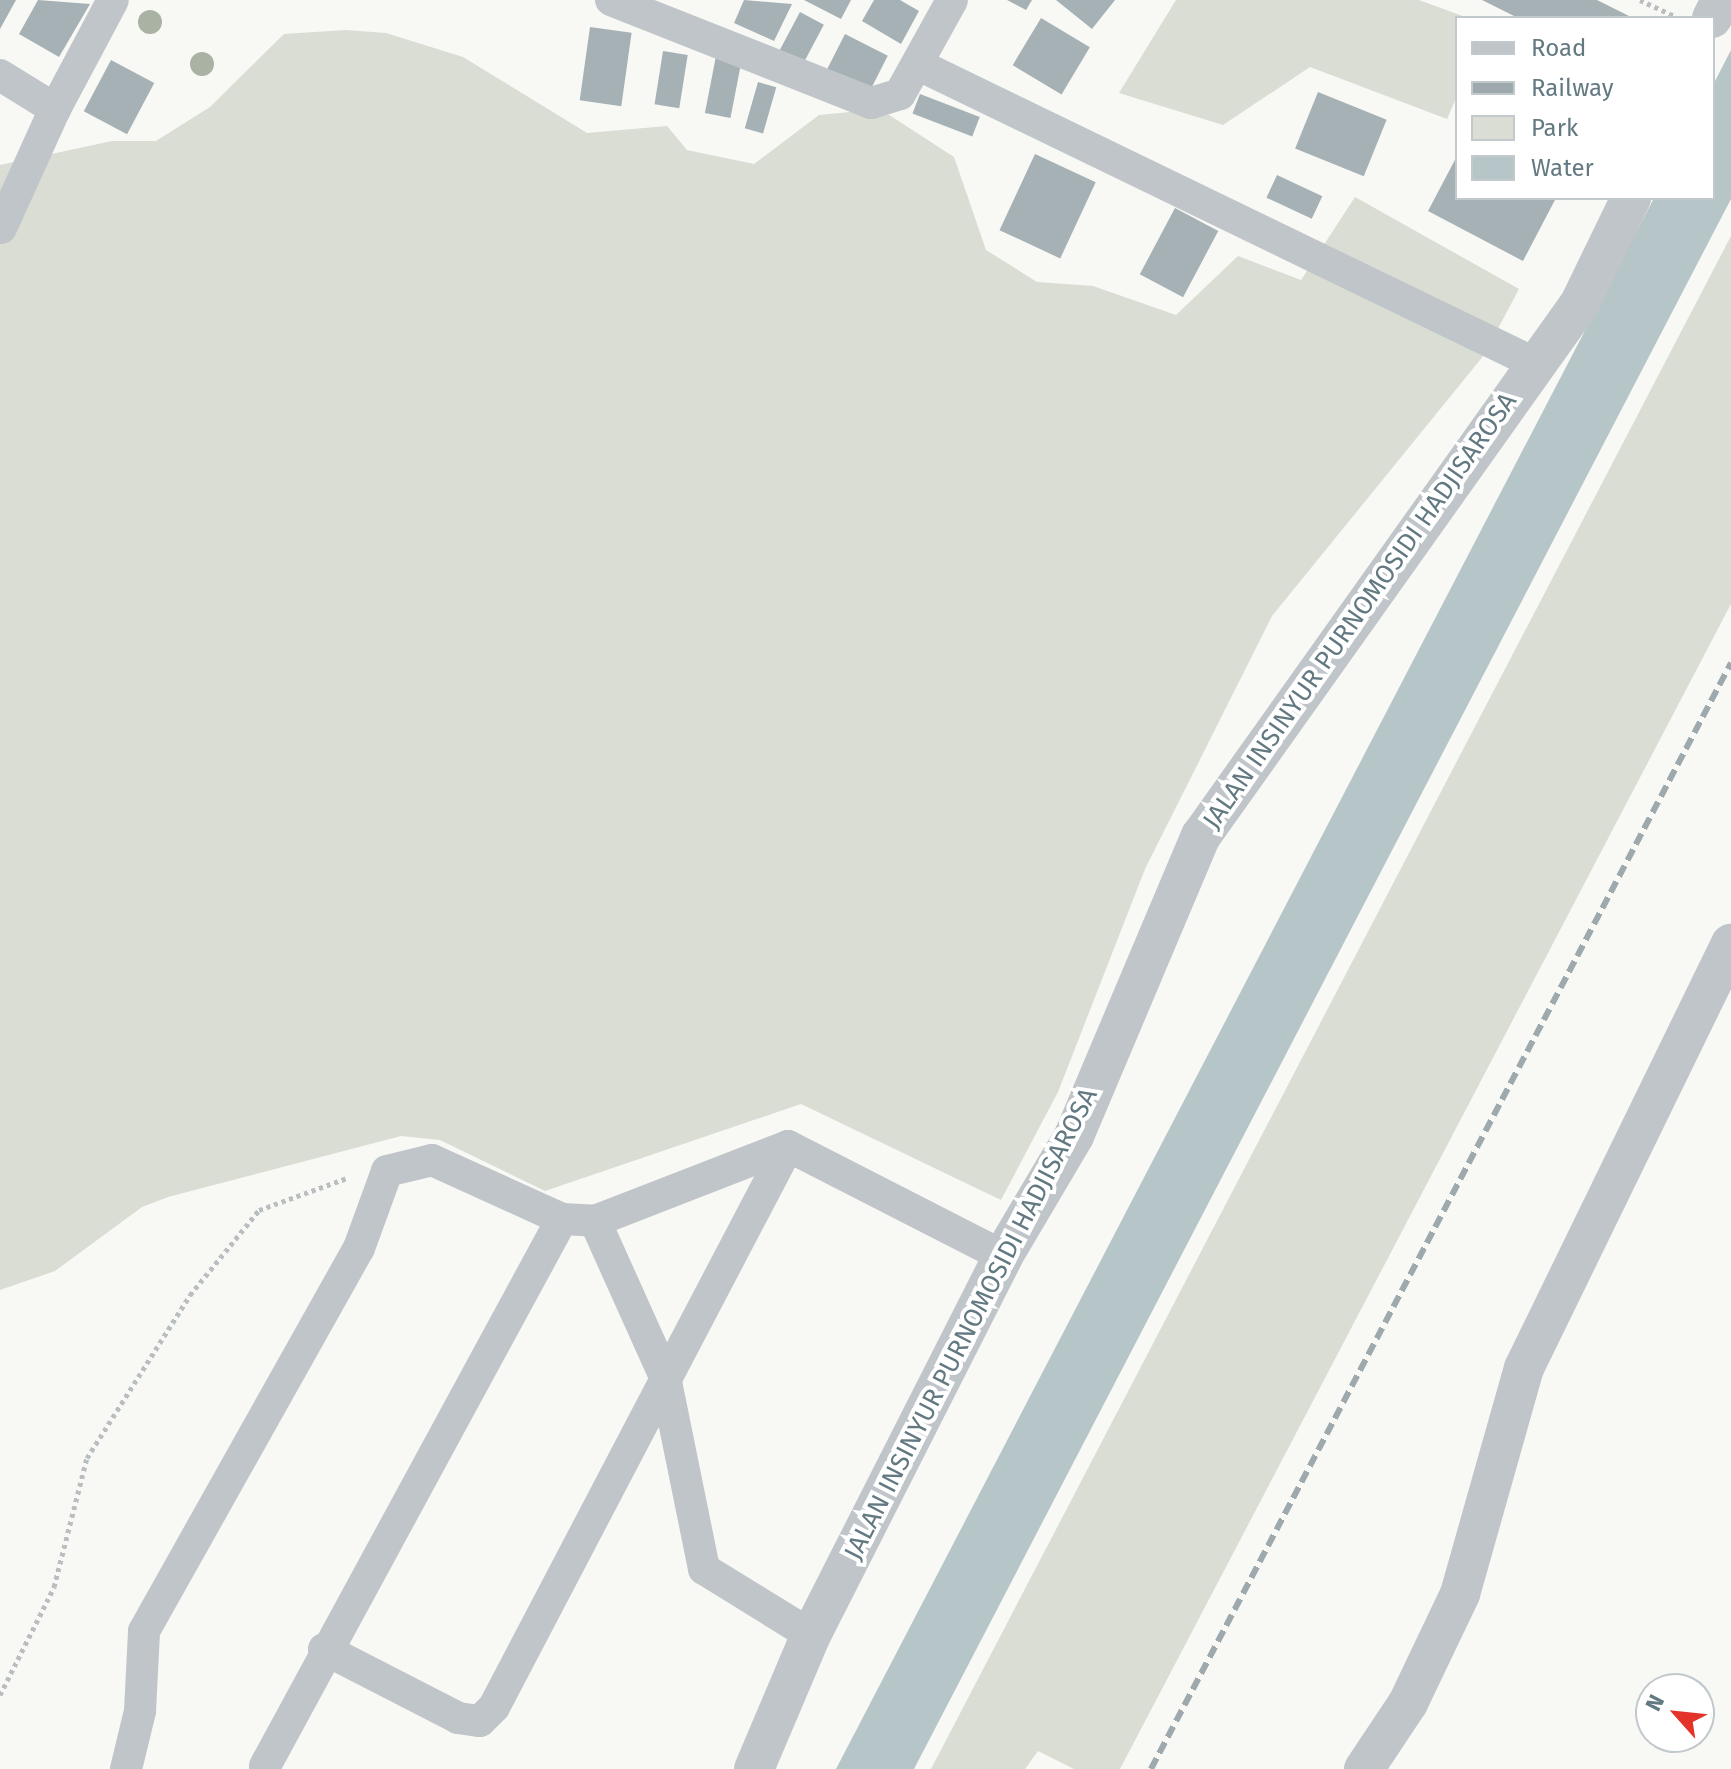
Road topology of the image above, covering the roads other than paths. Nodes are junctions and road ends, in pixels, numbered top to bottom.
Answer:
1 (113, 0) edge
2 (611, 0) edge
3 (952, 0) edge
4 (919, 65) junction
5 (0, 75) edge
6 (55, 109) junction
7 (1630, 200) edge
8 (1, 228) edge
9 (1536, 364) junction
10 (1731, 944) edge
11 (788, 1146) junction
12 (562, 1219) junction
13 (595, 1221) junction
14 (1003, 1256) junction
15 (665, 1377) junction
16 (811, 1635) junction
17 (324, 1649) junction
18 (265, 1766) dead end
19 (126, 1769) edge
20 (754, 1769) edge
21 (1364, 1769) edge

1 - 6 street
2 - 4 street
3 - 4 street
4 - 9 street
5 - 6 street
6 - 8 street
7 - 9 street, JALAN INSINYUR PURNOMOSIDI HADJISAROSA
9 - 14 street, JALAN INSINYUR PURNOMOSIDI HADJISAROSA
10 - 21 street
11 - 13 street
11 - 14 street
11 - 15 street
12 - 13 street
12 - 17 street
12 - 19 street
13 - 15 street
14 - 16 street, JALAN INSINYUR PURNOMOSIDI HADJISAROSA
15 - 16 street
15 - 17 street
16 - 20 street, JALAN INSINYUR PURNOMOSIDI HADJISAROSA
17 - 18 street

